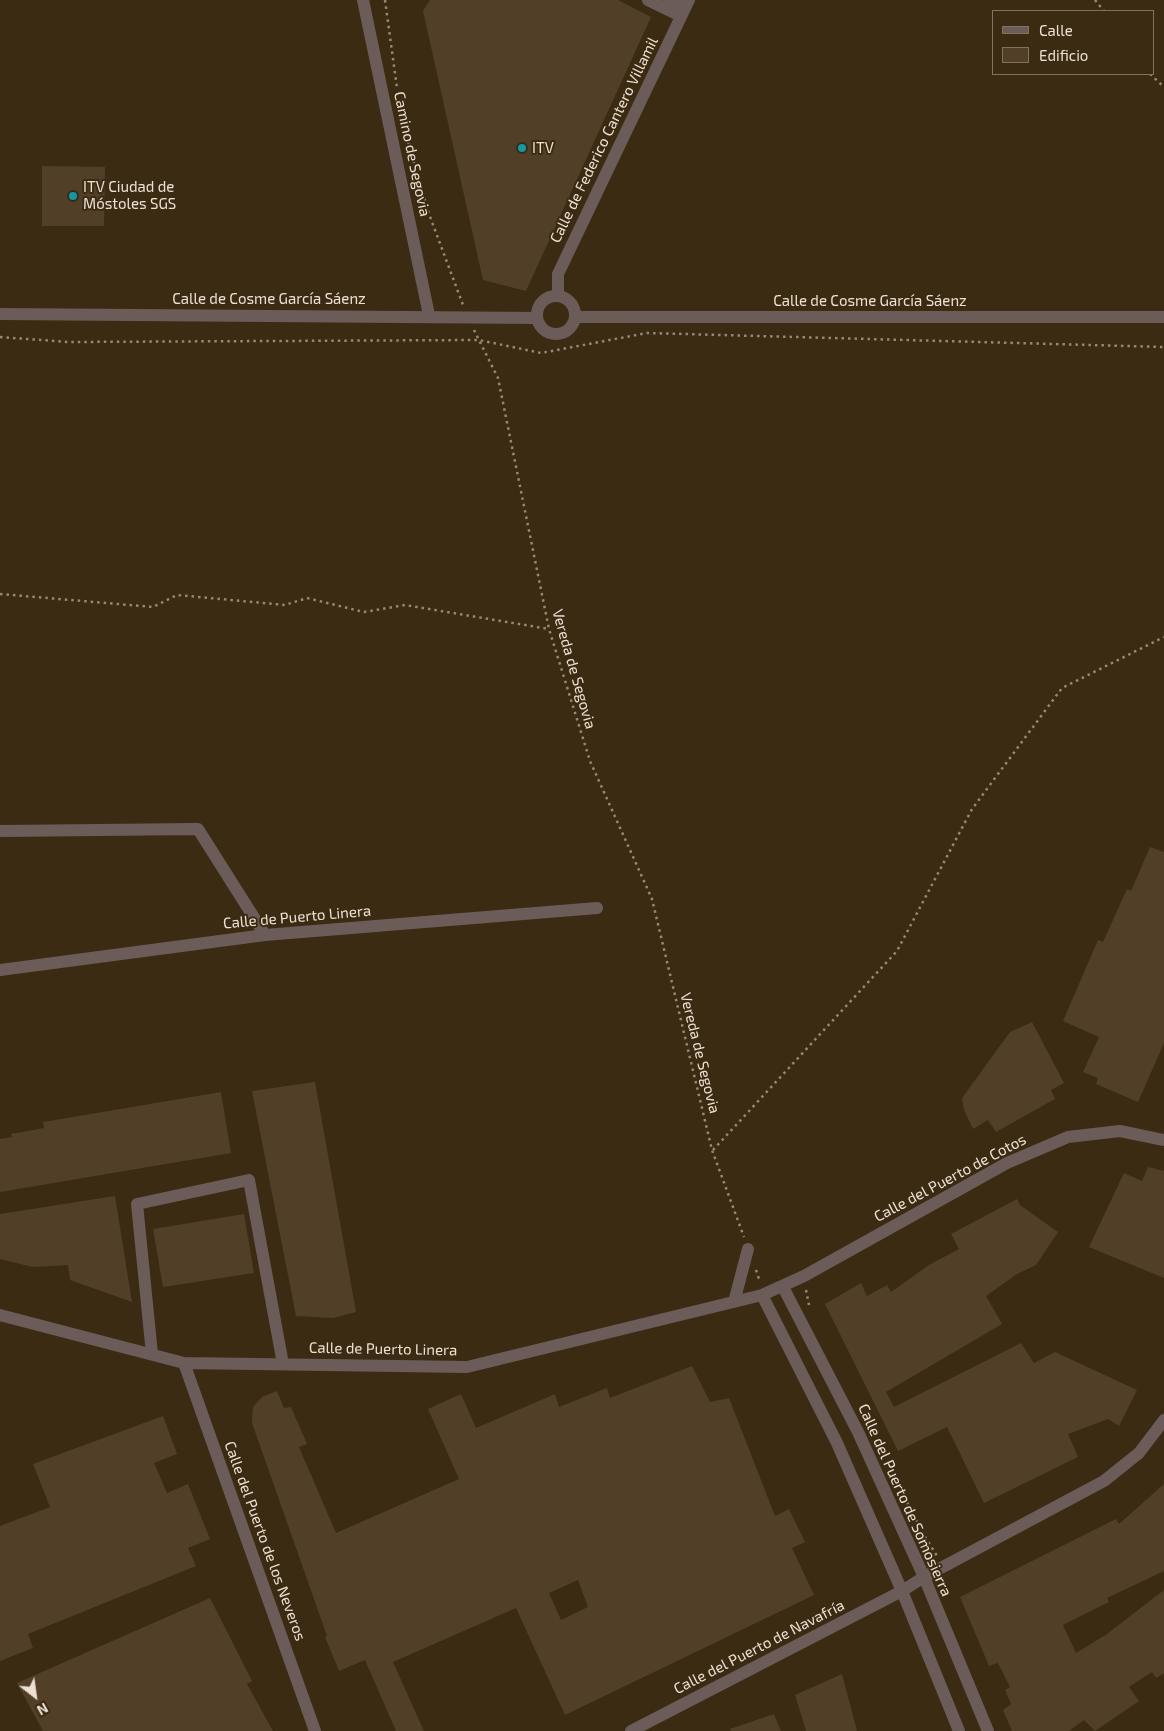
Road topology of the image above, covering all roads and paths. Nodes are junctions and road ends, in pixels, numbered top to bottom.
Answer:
1 (363, 0) edge
2 (385, 0) edge
3 (648, 0) edge
4 (669, 0) edge
5 (1095, 0) edge
6 (685, 8) edge
7 (1103, 10) edge
8 (1151, 75) edge
9 (1164, 87) edge
10 (398, 97) dead end
11 (406, 134) dead end
12 (558, 296) junction
13 (0, 314) edge
14 (429, 315) junction
15 (467, 316) junction
16 (576, 317) junction
17 (1164, 317) edge
18 (537, 318) junction
19 (0, 337) edge
20 (479, 340) junction
21 (1164, 347) edge
22 (0, 594) edge
23 (549, 629) junction
24 (1164, 637) edge
25 (0, 831) edge
26 (598, 908) dead end
27 (265, 935) junction
28 (0, 970) edge
29 (1164, 1140) edge
30 (712, 1150) junction
31 (748, 1249) junction
32 (768, 1278) dead end
33 (783, 1287) junction
34 (762, 1295) junction
35 (734, 1302) junction
36 (0, 1315) edge
37 (152, 1354) junction
38 (184, 1363) junction
39 (283, 1364) junction
40 (1164, 1420) edge
41 (924, 1578) junction
42 (902, 1592) junction
43 (315, 1731) edge
44 (631, 1731) edge
45 (959, 1731) edge
46 (988, 1731) edge

1 - 14 street, Camino de Segovia
2 - 10 path
3 - 6 street
4 - 6 street
5 - 7 path
6 - 12 street, Calle de Federico Cantero Villamil
8 - 9 path
11 - 15 path, Vereda de Segovia
12 - 16 street
12 - 18 street
13 - 14 street, Calle de Cosme García Sáenz
14 - 15 street, Calle de Cosme García Sáenz
15 - 18 street, Calle de Cosme García Sáenz
15 - 20 path, Vereda de Segovia
16 - 17 street, Calle de Cosme García Sáenz
16 - 18 street
19 - 20 path
20 - 21 path
20 - 23 path, Vereda de Segovia
22 - 23 path
23 - 30 path, Vereda de Segovia
24 - 30 path
25 - 27 street
26 - 27 street, Calle de Puerto Linera
27 - 28 street, Calle de Puerto Linera
29 - 33 street, Calle del Puerto de Cotos
30 - 31 path, Vereda de Segovia
31 - 32 path, Vereda de Segovia
31 - 35 street
33 - 34 street, Calle del Puerto de Cotos
33 - 41 street, Calle del Puerto de Somosierra
34 - 35 street, Calle de Puerto Linera
34 - 42 street
35 - 39 street, Calle de Puerto Linera
36 - 37 street, Calle de Puerto Linera
37 - 38 street, Calle de Puerto Linera
37 - 39 street
38 - 39 street, Calle de Puerto Linera
38 - 43 street, Calle del Puerto de los Neveros
40 - 41 street, Calle del Puerto de Navafría
41 - 42 street, Calle del Puerto de Navafría
41 - 46 street, Calle del Puerto de Somosierra
42 - 44 street, Calle del Puerto de Navafría
42 - 45 street

